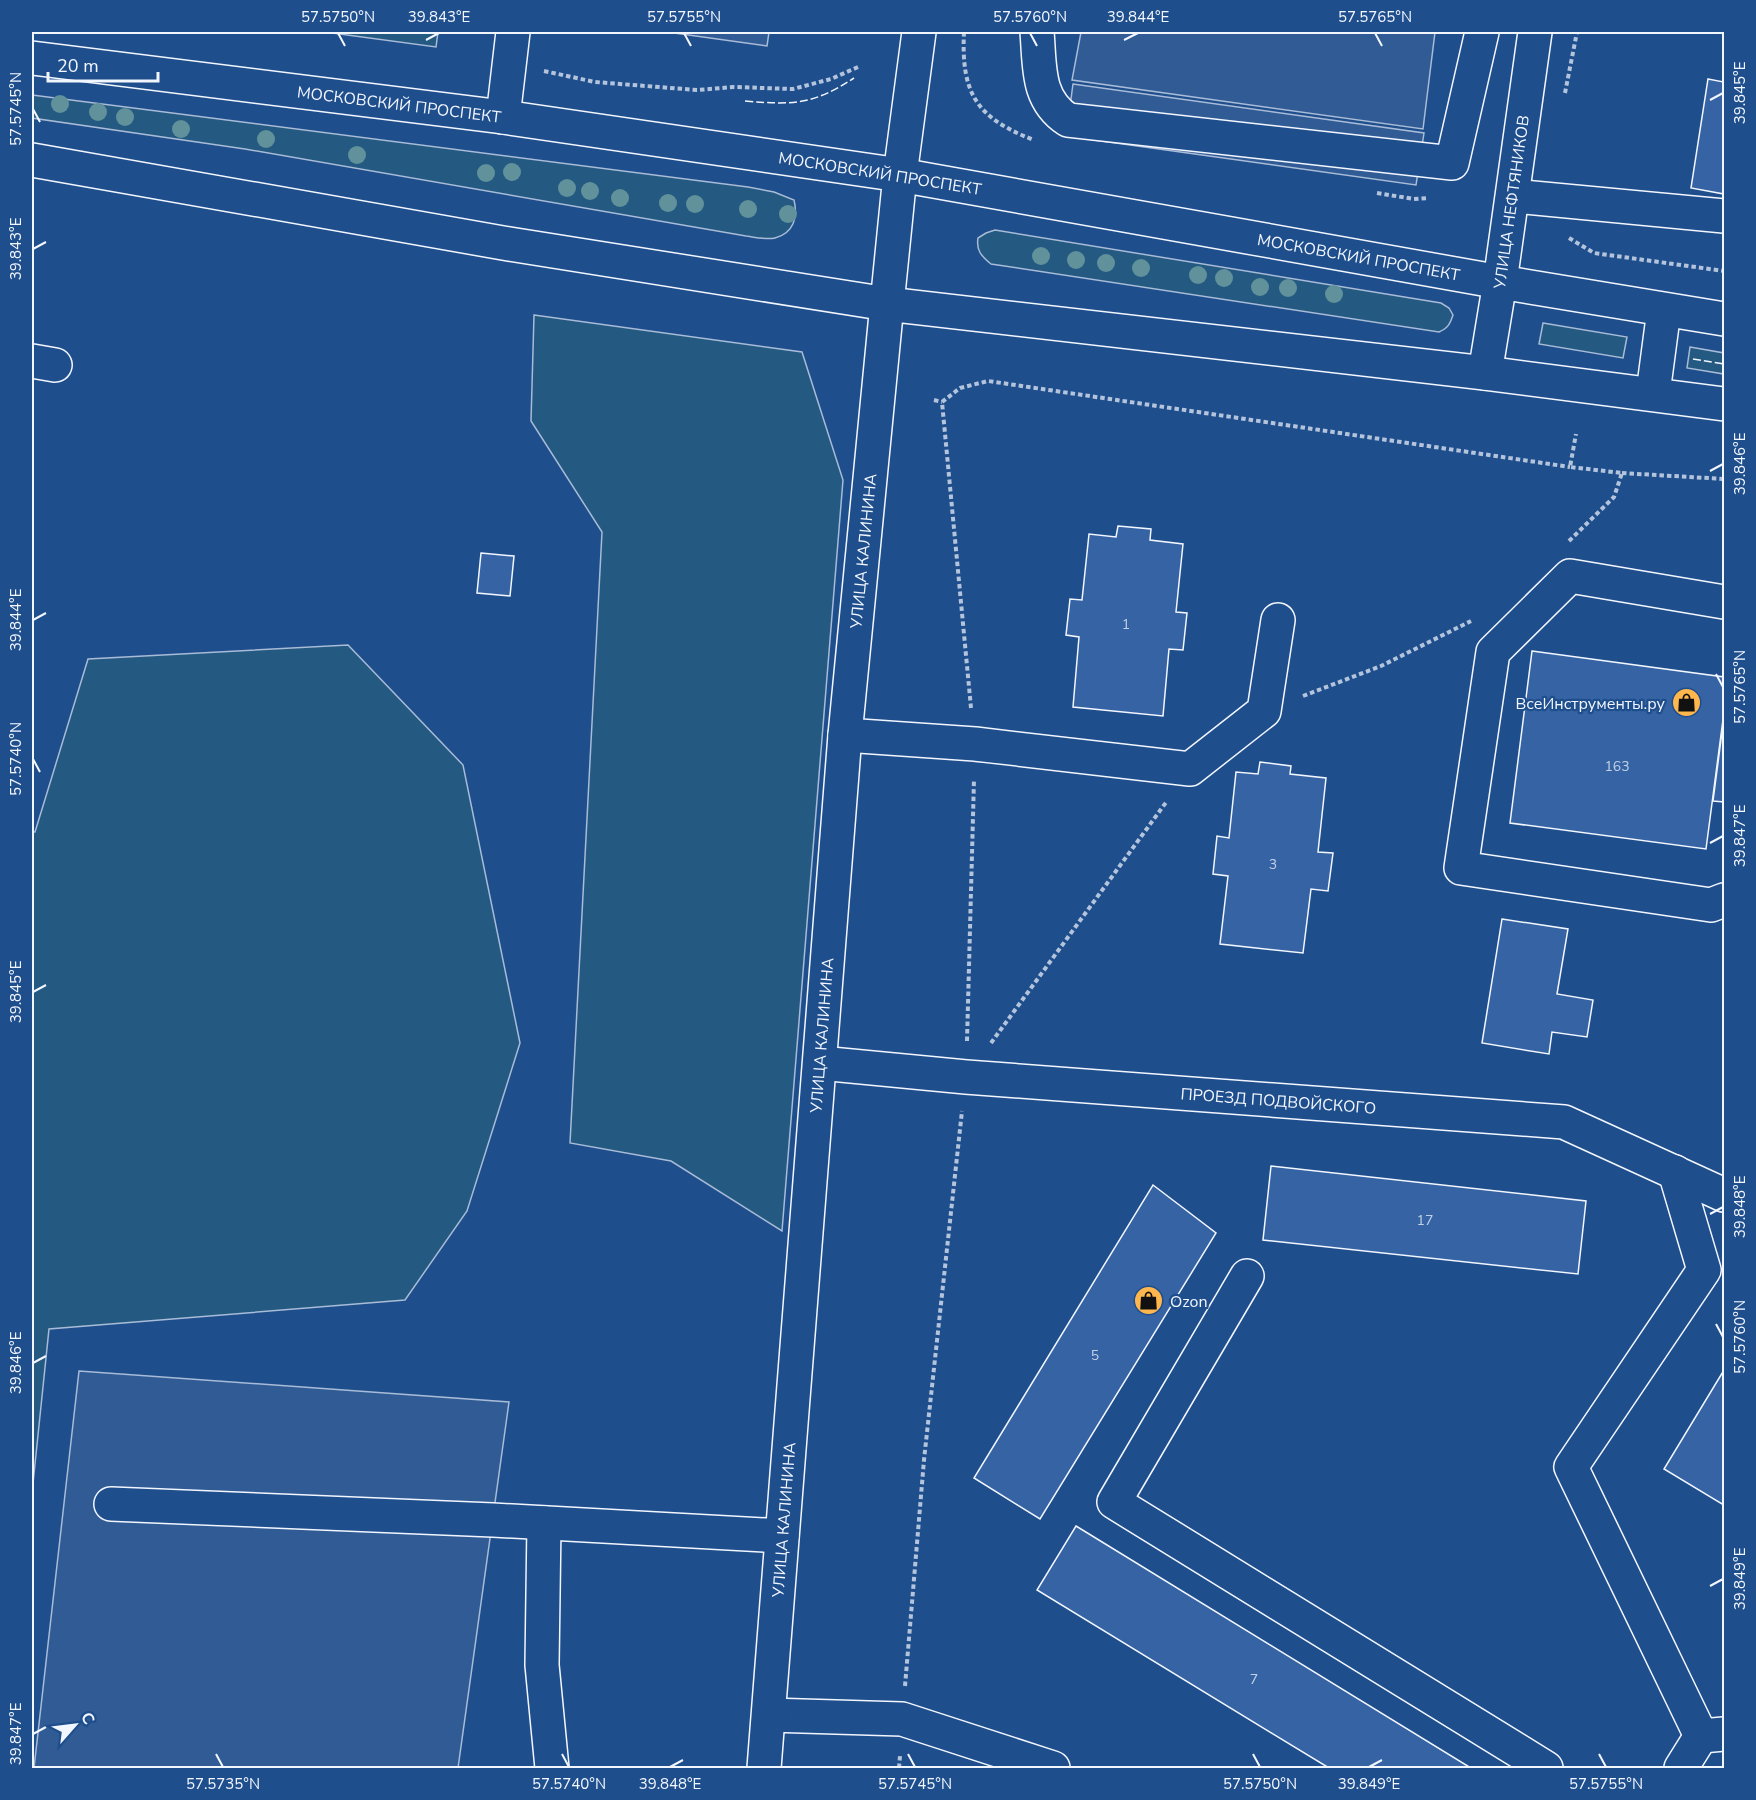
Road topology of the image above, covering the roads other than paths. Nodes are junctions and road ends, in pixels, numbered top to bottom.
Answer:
1 (919, 32) edge
2 (1037, 32) edge
3 (1482, 32) edge
4 (1492, 32) edge
5 (1535, 34) edge
6 (511, 47) edge
7 (32, 58) edge
8 (503, 117) junction
9 (32, 160) edge
10 (900, 175) junction
11 (1529, 198) junction
12 (1725, 216) edge
13 (1500, 282) junction
14 (887, 303) junction
15 (1664, 310) junction
16 (1725, 319) edge
17 (1485, 373) junction
18 (1653, 393) junction
19 (1725, 404) edge
20 (1725, 602) edge
21 (1278, 620) dead end
22 (845, 735) junction
23 (1725, 900) edge
24 (820, 1063) junction
25 (1676, 1172) junction
26 (1725, 1194) edge
27 (1247, 1276) dead end
28 (111, 1504) dead end
29 (544, 1523) junction
30 (782, 1536) junction
31 (769, 1715) junction
32 (1713, 1735) edge
33 (552, 1768) edge
34 (765, 1768) edge
35 (1053, 1768) edge
36 (1546, 1768) edge
37 (1681, 1768) edge

1 - 10 main road, УЛИЦА КАЛИНИНА
2 - 3 main road
4 - 5 main road
5 - 11 main road, УЛИЦА НЕФТЯНИКОВ
6 - 8 main road
7 - 8 main road, МОСКОВСКИЙ ПРОСПЕКТ
8 - 10 main road, МОСКОВСКИЙ ПРОСПЕКТ
9 - 14 main road
10 - 13 main road, МОСКОВСКИЙ ПРОСПЕКТ
10 - 14 main road, УЛИЦА КАЛИНИНА
11 - 12 main road
11 - 13 main road, УЛИЦА НЕФТЯНИКОВ
13 - 15 main road, МОСКОВСКИЙ ПРОСПЕКТ
13 - 17 main road, УЛИЦА НЕФТЯНИКОВ
14 - 17 main road
14 - 22 main road, УЛИЦА КАЛИНИНА
15 - 16 main road, МОСКОВСКИЙ ПРОСПЕКТ
15 - 18 main road
17 - 18 main road
18 - 19 main road
20 - 23 main road
21 - 22 main road
22 - 24 main road, УЛИЦА КАЛИНИНА
24 - 25 main road, ПРОЕЗД ПОДВОЙСКОГО
24 - 30 main road, УЛИЦА КАЛИНИНА
25 - 26 main road, ПРОЕЗД ПОДВОЙСКОГО
25 - 32 main road
27 - 36 main road
28 - 29 main road
29 - 30 main road
29 - 33 main road
30 - 31 main road, УЛИЦА КАЛИНИНА
31 - 34 main road, УЛИЦА КАЛИНИНА
31 - 35 main road
32 - 37 main road

